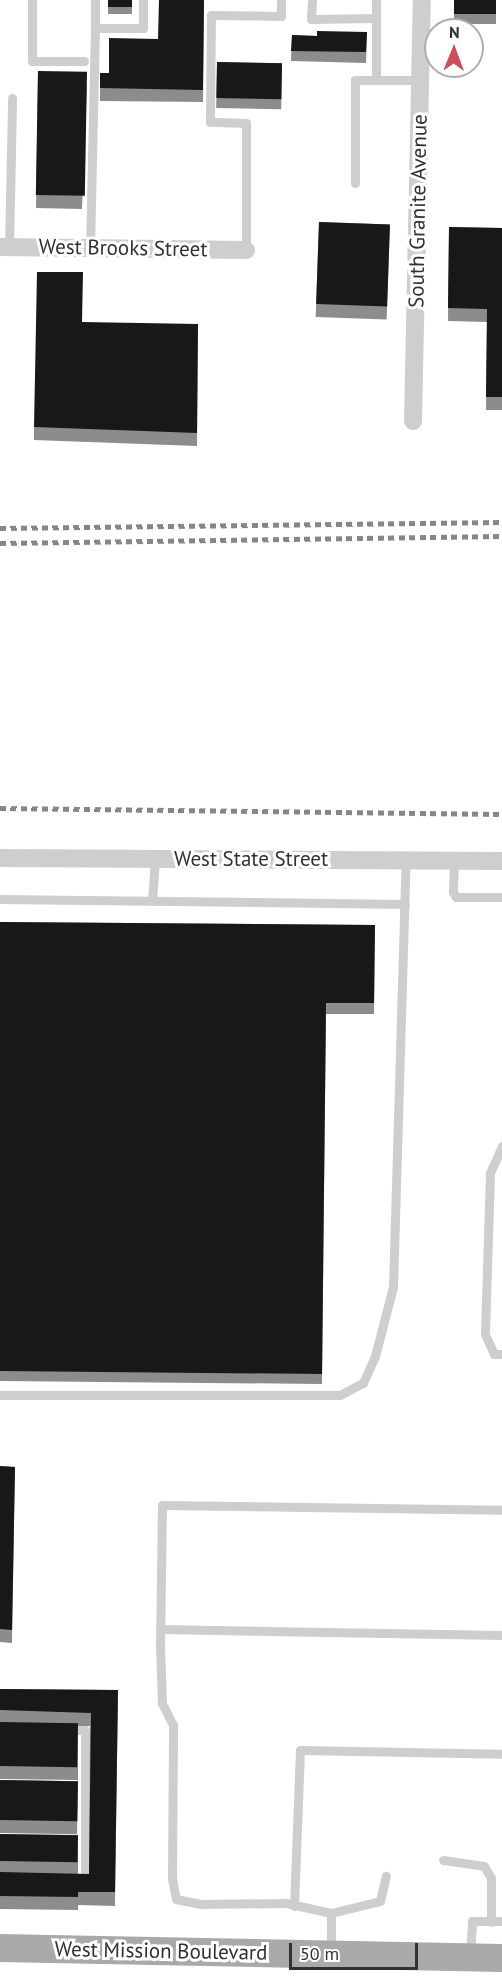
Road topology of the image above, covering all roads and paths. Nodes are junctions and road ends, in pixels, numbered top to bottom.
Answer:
1 (32, 0) edge
2 (95, 0) edge
3 (143, 0) edge
4 (281, 0) edge
5 (312, 0) edge
6 (376, 0) edge
7 (422, 0) edge
8 (376, 18) junction
9 (95, 28) junction
10 (84, 61) dead end
11 (376, 80) junction
12 (421, 80) junction
13 (12, 98) dead end
14 (355, 183) dead end
15 (5, 247) edge
16 (90, 248) junction
17 (246, 250) joint
18 (413, 421) dead end
19 (0, 858) edge
20 (154, 859) junction
21 (405, 861) junction
22 (454, 861) junction
23 (502, 861) edge
24 (502, 897) edge
25 (0, 899) edge
26 (152, 901) junction
27 (405, 904) junction
28 (502, 1146) edge
29 (502, 1354) edge
30 (0, 1395) edge
31 (502, 1510) edge
32 (160, 1629) junction
33 (502, 1635) edge
34 (53, 1729) edge
35 (502, 1754) edge
36 (75, 1787) edge
37 (85, 1787) junction
38 (74, 1841) edge
39 (85, 1841) junction
40 (443, 1860) dead end
41 (386, 1876) dead end
42 (74, 1882) edge
43 (294, 1906) junction
44 (331, 1913) junction
45 (502, 1921) edge
46 (491, 1922) junction
47 (0, 1948) edge
48 (331, 1953) junction
49 (470, 1957) junction
50 (502, 1958) edge

1 - 10 lane
2 - 9 lane
3 - 9 lane
4 - 17 lane
5 - 8 lane
6 - 8 lane
7 - 12 street, South Granite Avenue
8 - 11 lane
9 - 16 lane
11 - 12 lane
11 - 14 lane
12 - 18 street, South Granite Avenue
13 - 15 lane
15 - 16 street, West Brooks Street
16 - 17 street, West Brooks Street
19 - 20 street, West State Street
20 - 21 street, West State Street
20 - 26 lane
21 - 22 street, West State Street
21 - 27 lane
22 - 23 street, West State Street
22 - 24 lane
25 - 26 lane
26 - 27 lane
27 - 30 lane
28 - 29 lane
31 - 32 lane
32 - 33 lane
32 - 43 lane
34 - 37 lane
35 - 43 lane
36 - 37 lane
37 - 39 lane
38 - 39 lane
39 - 42 lane
40 - 46 lane
41 - 44 lane
43 - 44 lane
44 - 48 lane
45 - 46 lane
46 - 49 lane
47 - 48 main road, West Mission Boulevard
48 - 49 main road, West Mission Boulevard
49 - 50 main road, West Mission Boulevard

